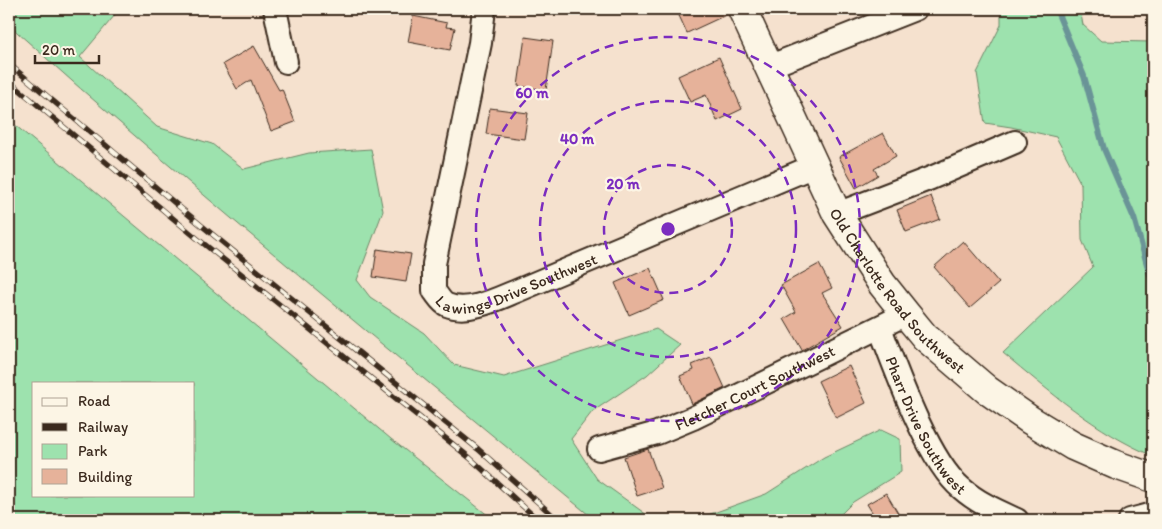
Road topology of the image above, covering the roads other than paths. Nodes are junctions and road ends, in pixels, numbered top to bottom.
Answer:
1 (275, 9) edge
2 (484, 9) edge
3 (742, 9) edge
4 (915, 9) edge
5 (286, 62) dead end
6 (768, 66) junction
7 (1015, 142) dead end
8 (814, 166) junction
9 (837, 214) junction
10 (906, 314) junction
11 (880, 328) junction
12 (599, 449) dead end
13 (1153, 478) edge
14 (1153, 514) edge
15 (1018, 520) edge
16 (1130, 520) edge

1 - 5 street
2 - 8 street, Lawings Drive Southwest
3 - 6 street, Old Charlotte Road Southwest
4 - 6 street
6 - 8 street, Old Charlotte Road Southwest
7 - 9 street
8 - 9 street, Old Charlotte Road Southwest
9 - 10 street, Old Charlotte Road Southwest
10 - 11 street, Fletcher Court Southwest
10 - 13 street, Old Charlotte Road Southwest
11 - 12 street, Fletcher Court Southwest
11 - 15 street, Pharr Drive Southwest
14 - 16 street

